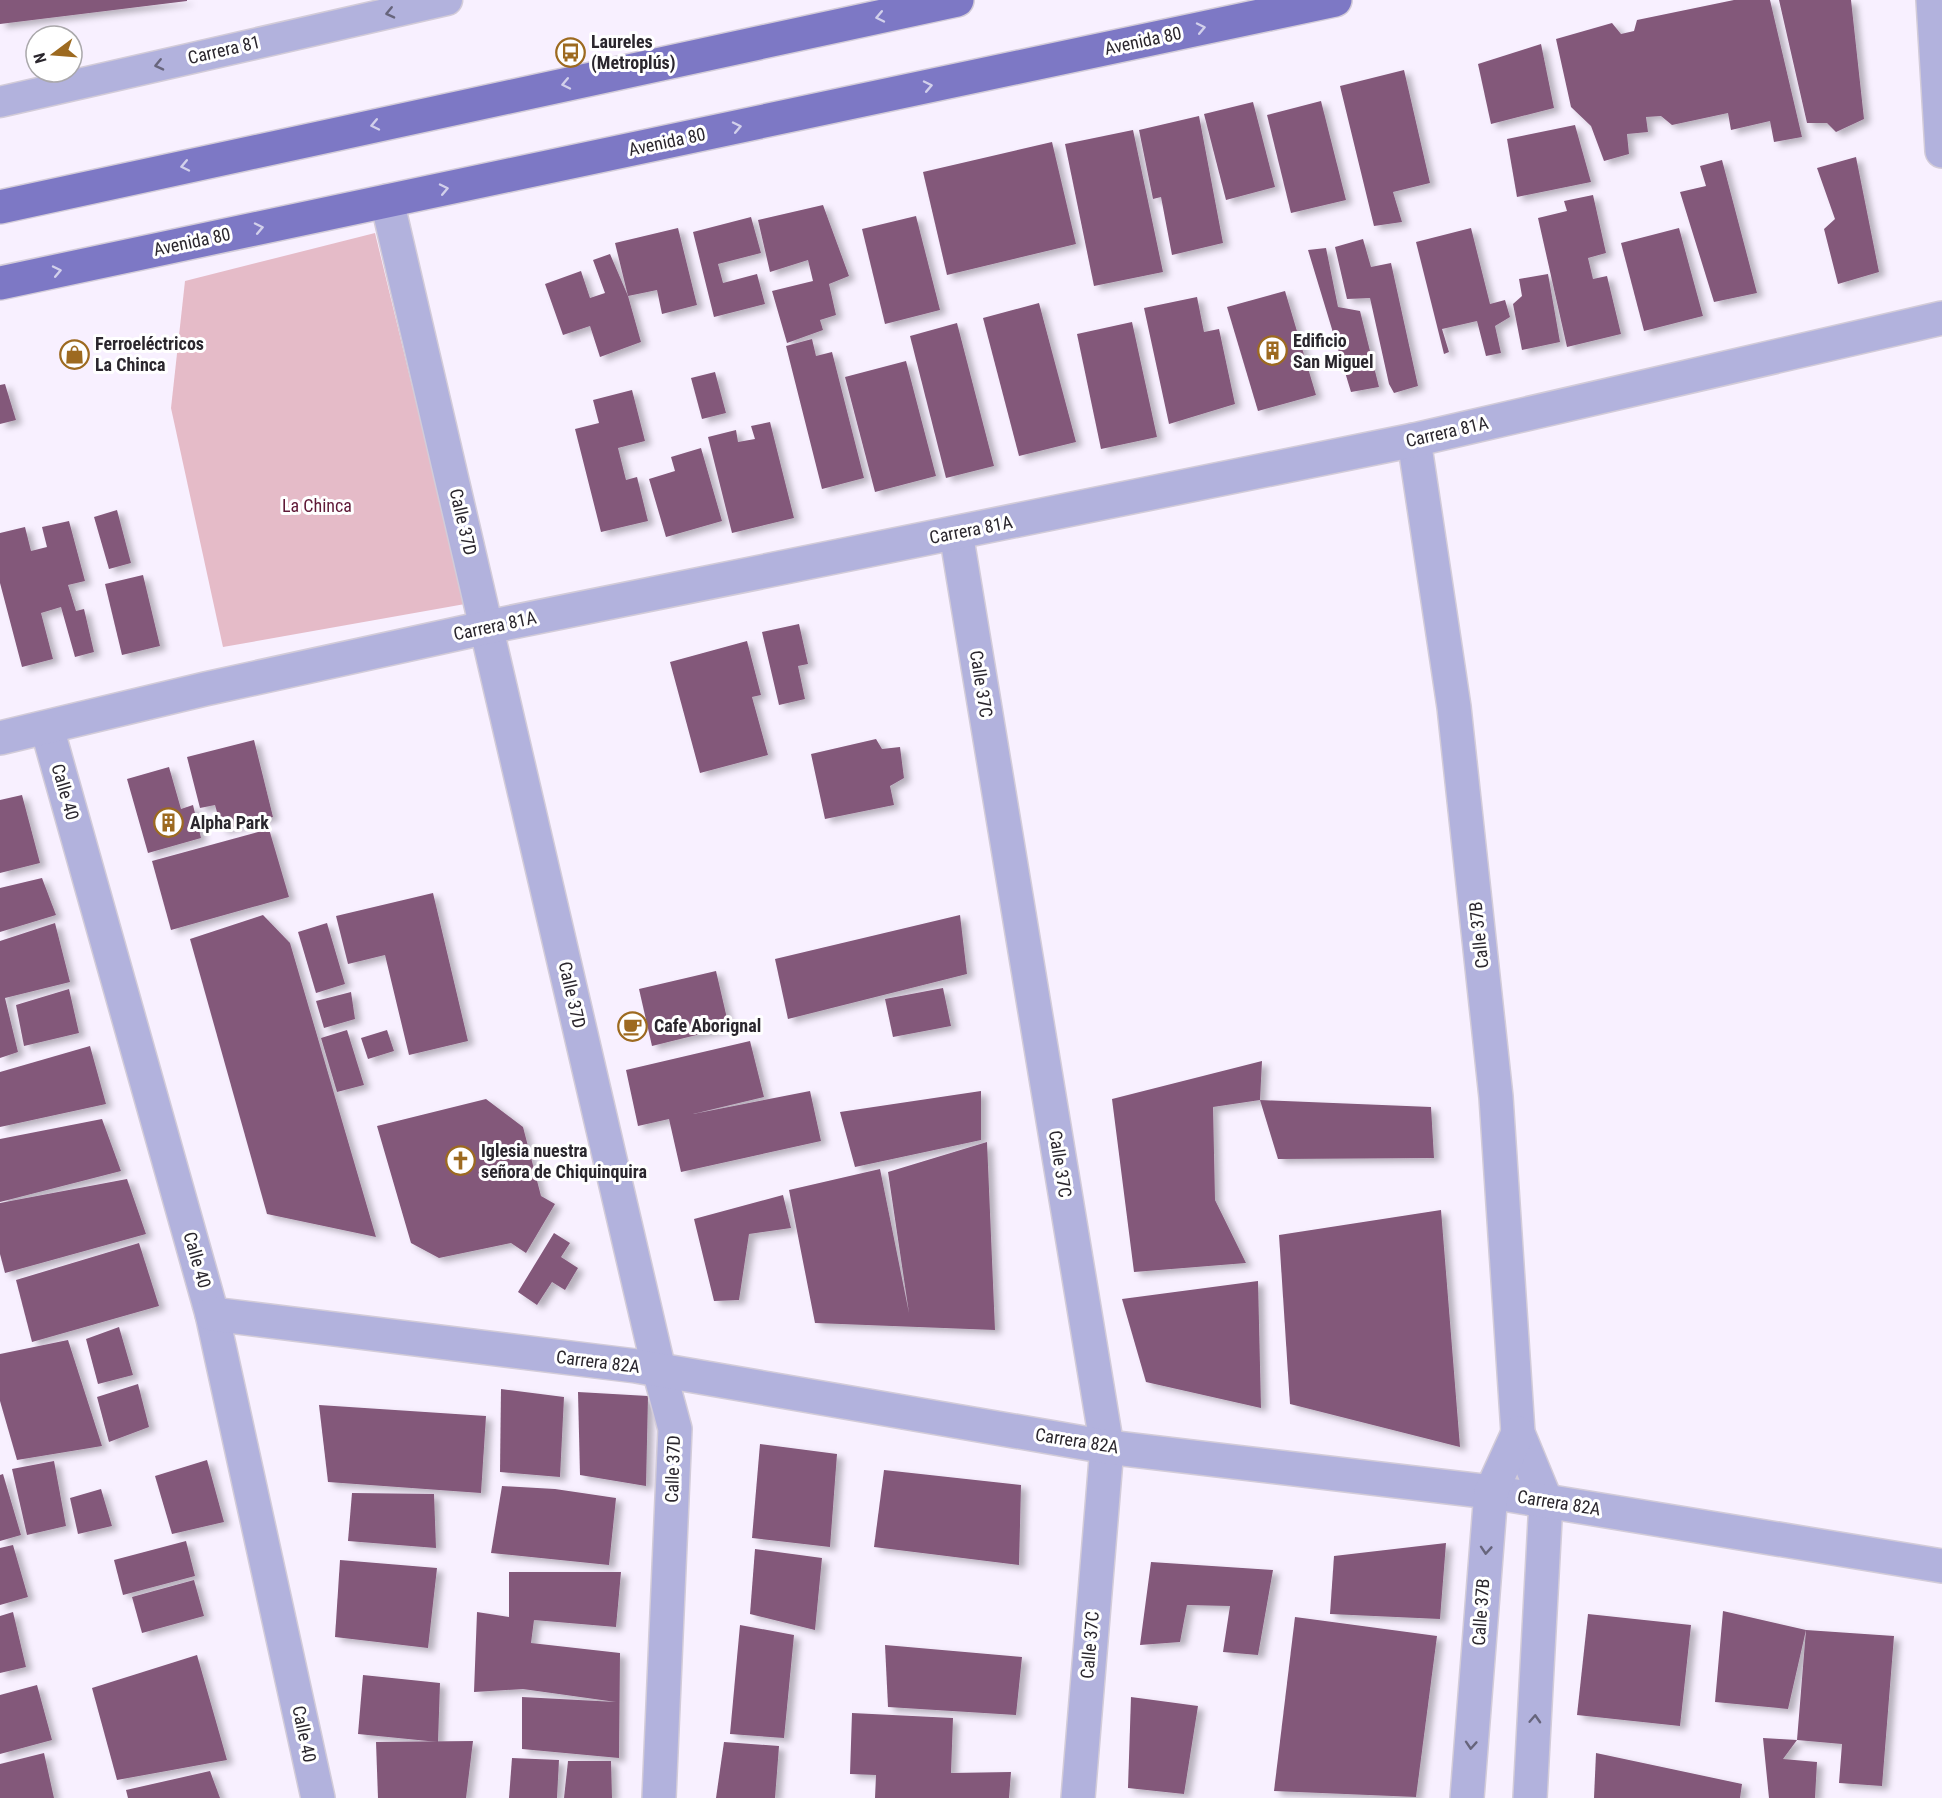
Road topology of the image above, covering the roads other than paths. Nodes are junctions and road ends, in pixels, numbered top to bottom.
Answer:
1 (447, 0) edge
2 (957, 0) edge
3 (1335, 0) edge
4 (1934, 0) edge
5 (0, 102) edge
6 (1942, 151) edge
7 (387, 201) junction
8 (0, 207) edge
9 (0, 283) edge
10 (1942, 318) edge
11 (1414, 440) junction
12 (956, 533) junction
13 (488, 627) junction
14 (47, 728) junction
15 (0, 738) edge
16 (212, 1314) junction
17 (658, 1370) junction
18 (1518, 1432) junction
19 (1107, 1447) junction
20 (1491, 1492) junction
21 (1546, 1501) junction
22 (1942, 1566) edge
23 (318, 1798) edge
24 (659, 1798) edge
25 (1078, 1798) edge
26 (1467, 1798) edge
27 (1530, 1798) edge

1 -> 5 lane, Carrera 81
2 -> 8 main road
7 -> 3 main road, Avenida 80
4 - 6 street
9 -> 7 main road, Avenida 80
7 - 13 street, Calle 37D
10 - 11 street, Carrera 81A
11 - 12 street, Carrera 81A
11 - 18 street, Calle 37B
12 - 13 street, Carrera 81A
12 - 19 street, Calle 37C
13 - 14 street, Carrera 81A
13 - 17 street, Calle 37D
14 - 15 street, Carrera 81A
14 - 16 street, Calle 40
16 - 17 street, Carrera 82A
16 - 23 street, Calle 40
17 - 19 street, Carrera 82A
17 - 24 street, Calle 37D
18 - 20 street, Calle 37B
18 - 21 street, Calle 37B
19 - 20 street, Carrera 82A
19 - 25 street, Calle 37C
20 - 21 street, Carrera 82A
20 -> 26 street, Calle 37B
21 - 22 street, Carrera 82A
27 -> 21 street, Calle 37B

